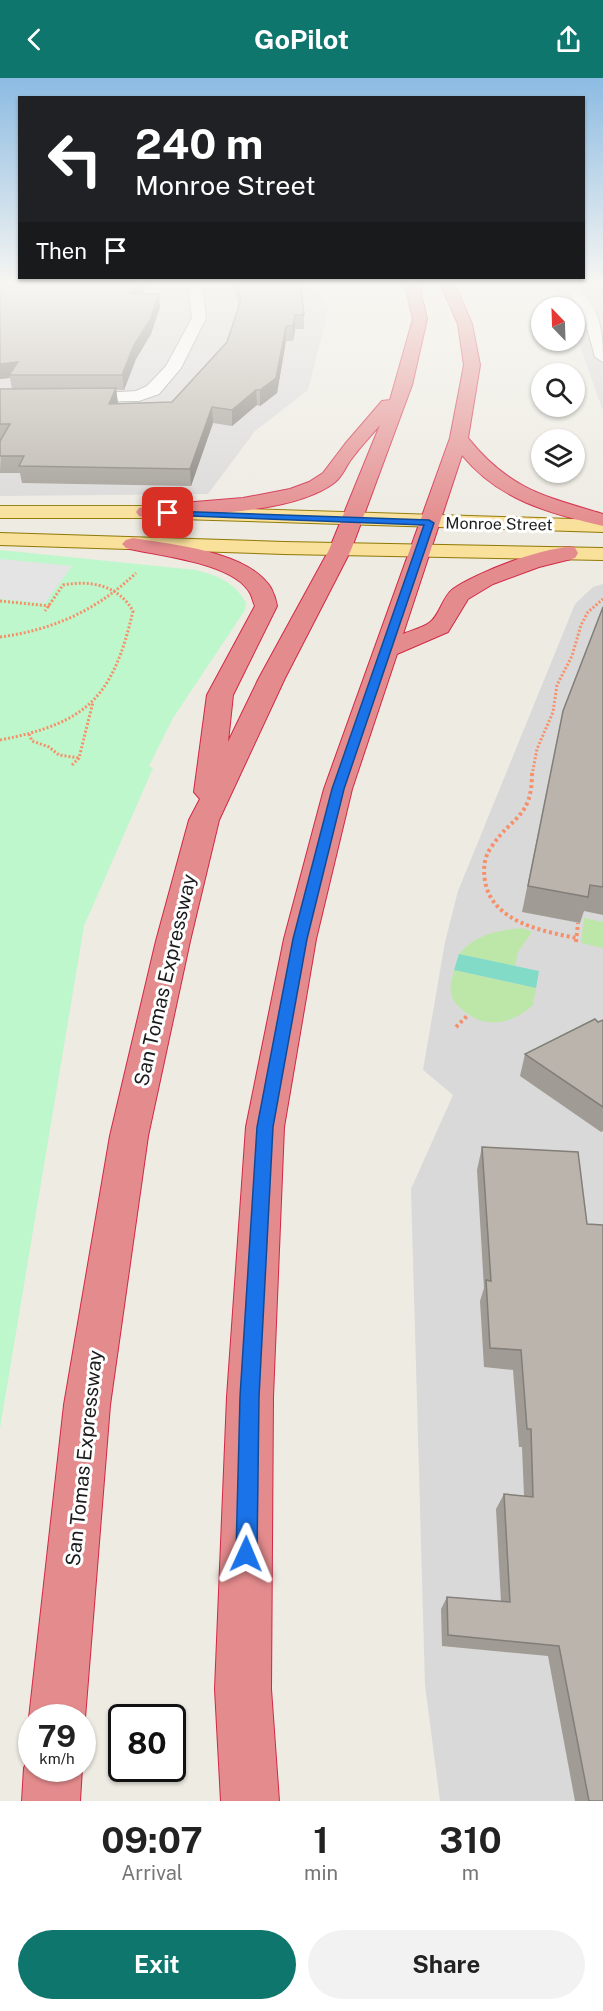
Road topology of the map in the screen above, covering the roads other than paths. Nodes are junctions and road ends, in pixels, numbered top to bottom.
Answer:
1 (174, 365) edge
2 (409, 365) edge
3 (472, 365) edge
4 (404, 385) junction
5 (0, 398) edge
6 (459, 438) junction
7 (0, 512) edge
8 (146, 512) junction
9 (603, 520) edge
10 (429, 523) junction
11 (603, 526) edge
12 (345, 535) junction
13 (0, 539) edge
14 (133, 544) junction
15 (419, 551) junction
16 (567, 553) junction
17 (603, 554) edge
18 (385, 650) junction
19 (204, 820) junction
20 (58, 1704) edge
21 (52, 1782) edge
22 (51, 1801) edge
23 (250, 1801) edge

1 - 5 street
2 - 4 highway, San Tomas Expressway
3 - 6 highway
4 - 8 highway
4 - 12 highway, San Tomas Expressway
6 - 9 highway
6 - 10 highway
7 - 8 main road, Monroe Street
8 - 12 main road, Monroe Street
10 - 11 main road, Monroe Street
10 - 12 main road, Monroe Street
10 - 15 highway
12 - 14 main road, Monroe Street
12 - 15 main road, Monroe Street
12 - 19 highway, San Tomas Expressway
13 - 14 main road, Monroe Street
14 - 19 highway
15 - 16 main road, Monroe Street
15 - 18 highway
16 - 17 main road, Monroe Street
16 - 18 highway
18 - 23 highway
19 - 20 highway, San Tomas Expressway
21 - 22 highway

